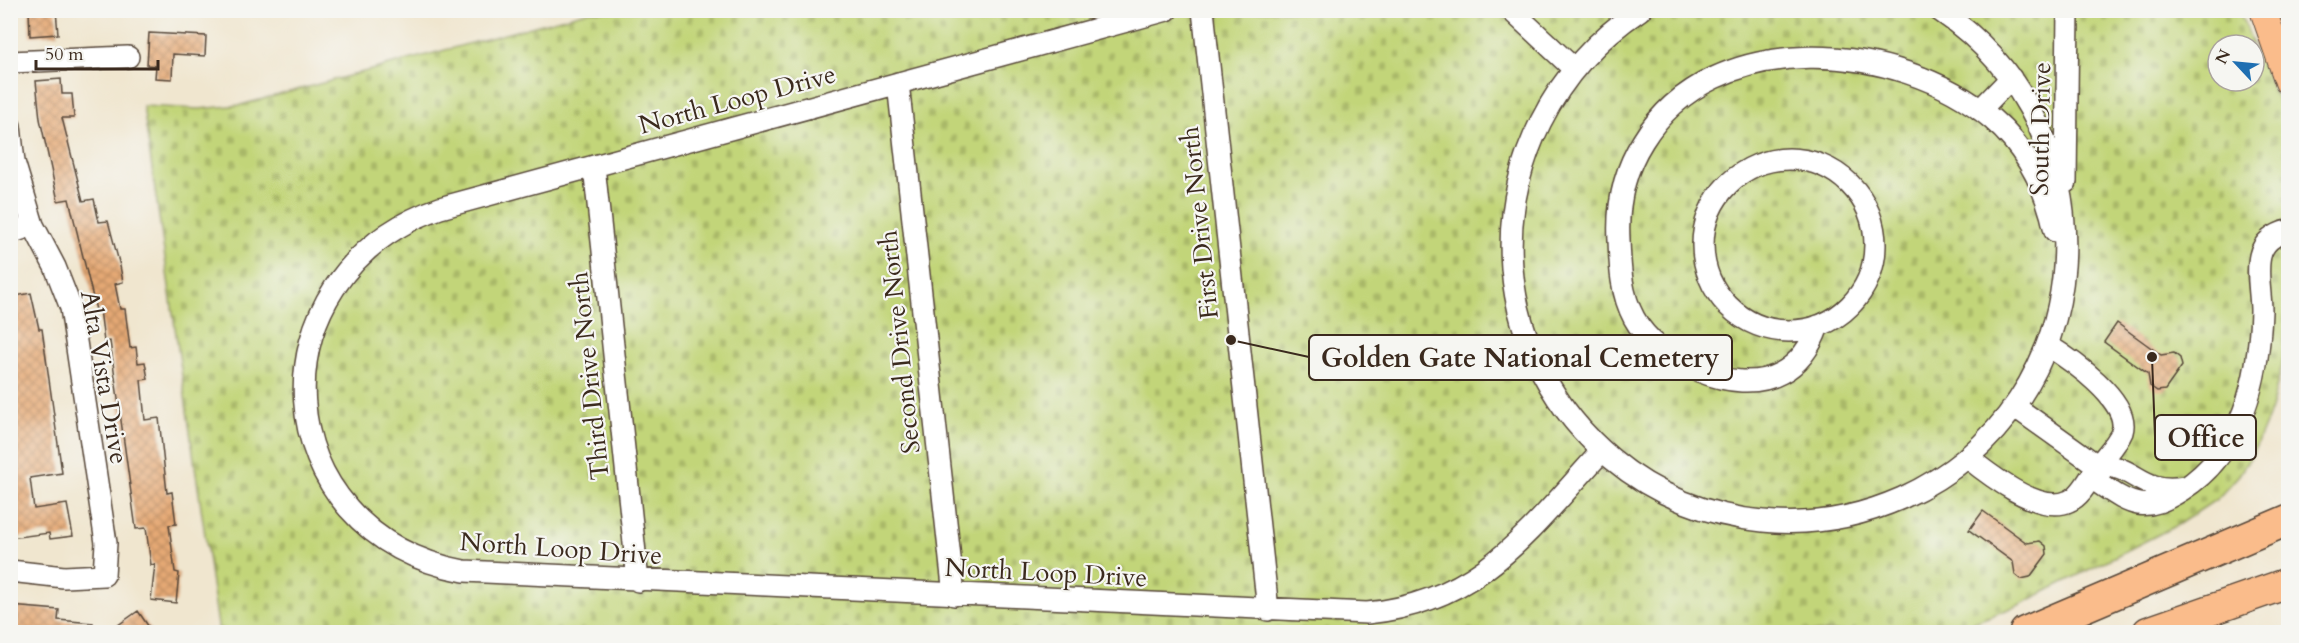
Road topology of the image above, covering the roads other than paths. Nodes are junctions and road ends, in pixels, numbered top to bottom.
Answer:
1 (1167, 10) edge
2 (1203, 10) edge
3 (1511, 10) edge
4 (1640, 10) edge
5 (1939, 10) edge
6 (2068, 10) edge
7 (2263, 10) edge
8 (128, 57) dead end
9 (10, 63) edge
10 (1574, 69) junction
11 (2011, 78) junction
12 (2289, 81) edge
13 (898, 83) junction
14 (1980, 110) junction
15 (10, 126) edge
16 (594, 166) junction
17 (33, 225) junction
18 (2289, 231) edge
19 (10, 233) edge
20 (2066, 248) junction
21 (2062, 291) junction
22 (1818, 326) junction
23 (2047, 345) junction
24 (2014, 406) junction
25 (1602, 451) junction
26 (1967, 457) junction
27 (2098, 466) junction
28 (2289, 520) edge
29 (10, 571) edge
30 (2289, 572) edge
31 (638, 580) junction
32 (2289, 583) edge
33 (954, 595) junction
34 (2215, 608) junction
35 (1268, 609) junction
36 (2025, 633) edge
37 (2148, 633) edge

1 - 13 street, North Loop Drive
2 - 35 street, First Drive North
3 - 10 street
4 - 10 street
5 - 11 street
6 - 20 street, South Drive
7 - 12 main road
8 - 9 street
10 - 25 street
11 - 14 street
11 - 20 street
13 - 16 street, North Loop Drive
13 - 33 street, Second Drive North
14 - 21 street
14 - 22 street
15 - 17 street, Alta Vista Drive
16 - 31 street, Third Drive North
16 - 31 street, North Loop Drive
17 - 19 street
17 - 29 street, Alta Vista Drive
18 - 27 street
20 - 21 street
21 - 23 street
22 - 22 street
23 - 24 street
23 - 27 street
24 - 26 street
24 - 27 street
25 - 26 street
25 - 35 street, North Loop Drive
26 - 27 street
28 - 36 highway
30 - 34 highway
31 - 33 street, North Loop Drive
32 - 34 highway
33 - 35 street, North Loop Drive
34 - 37 highway

